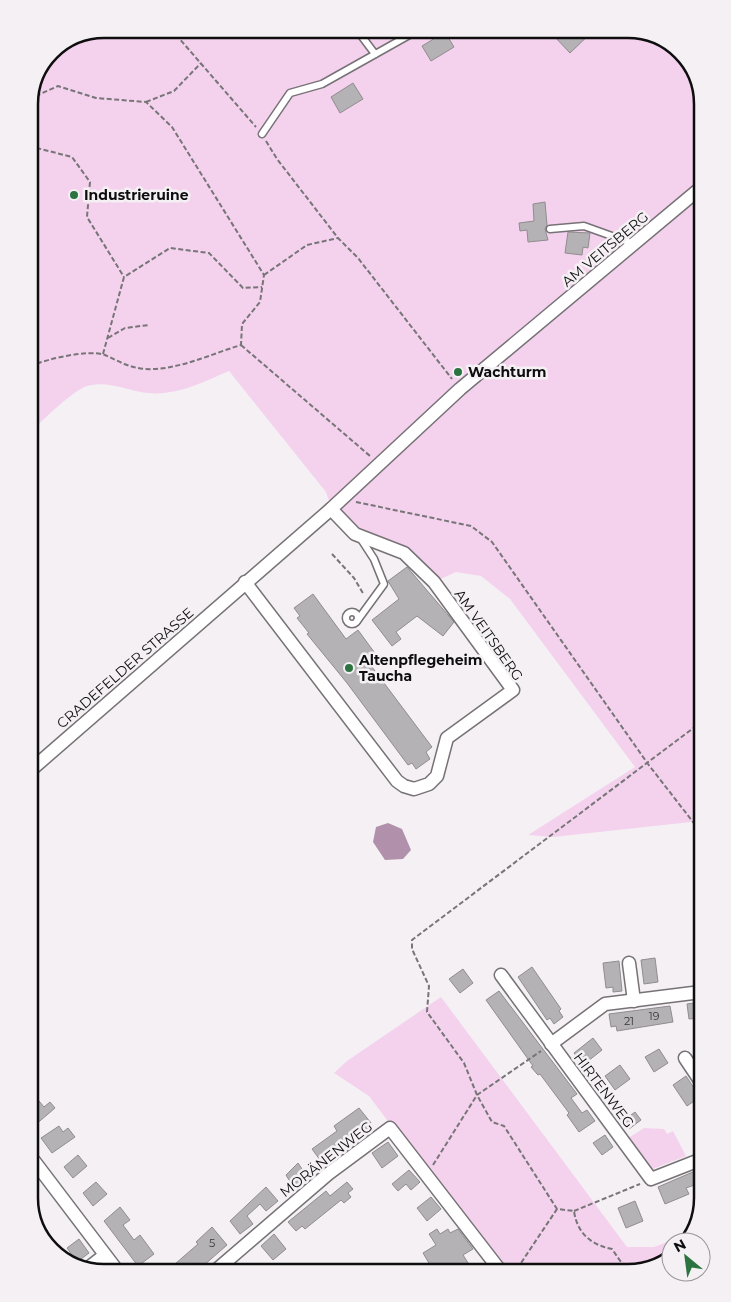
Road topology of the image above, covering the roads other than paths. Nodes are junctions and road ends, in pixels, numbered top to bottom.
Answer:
1 (363, 38) edge
2 (404, 38) edge
3 (375, 54) junction
4 (262, 134) road end
5 (694, 194) edge
6 (550, 229) dead end
7 (636, 244) junction
8 (331, 510) junction
9 (359, 537) junction
10 (245, 582) junction
11 (215, 608) joint
12 (357, 621) dead end
13 (37, 765) edge
14 (629, 963) dead end
15 (501, 975) dead end
16 (694, 993) edge
17 (634, 1000) junction
18 (551, 1044) junction
19 (685, 1058) dead end
20 (694, 1071) edge
21 (694, 1162) edge
22 (37, 1165) edge
23 (105, 1255) junction
24 (94, 1263) edge
25 (112, 1264) edge
26 (223, 1264) edge
27 (495, 1264) edge

1 - 3 lane
2 - 3 lane
3 - 4 lane
5 - 7 street, AM VEITSBERG
6 - 7 lane
7 - 8 street, AM VEITSBERG
8 - 9 street, AM VEITSBERG
8 - 10 street, AM VEITSBERG
9 - 10 street, AM VEITSBERG
9 - 12 lane
10 - 11 street, AM VEITSBERG
11 - 13 street, CRADEFELDER STRASSE
14 - 17 street
15 - 18 street, HIRTENWEG
16 - 17 street
17 - 18 street
18 - 21 street, HIRTENWEG
19 - 20 street
22 - 23 street
23 - 24 street
23 - 25 street
26 - 27 street, MORÄNENWEG

